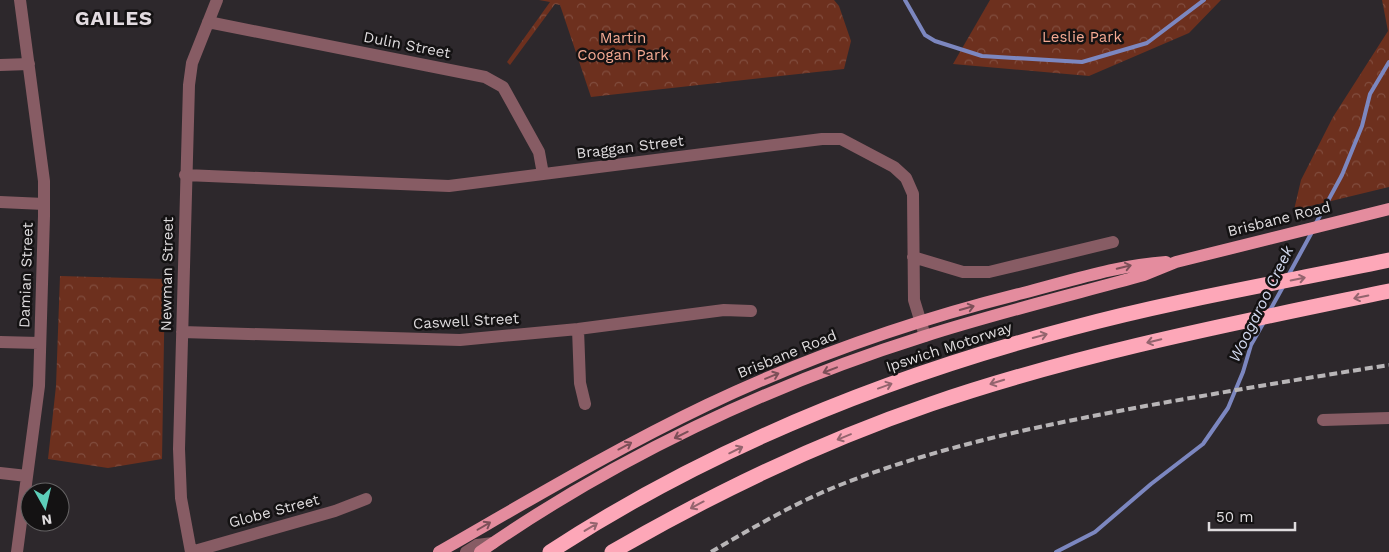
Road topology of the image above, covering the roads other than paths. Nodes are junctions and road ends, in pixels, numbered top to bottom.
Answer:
1 (20, 0) edge
2 (217, 0) edge
3 (208, 22) junction
4 (29, 64) junction
5 (0, 65) edge
6 (543, 174) junction
7 (186, 176) junction
8 (0, 202) edge
9 (44, 204) junction
10 (1389, 209) edge
11 (1112, 242) dead end
12 (913, 257) junction
13 (1389, 260) edge
14 (1176, 262) junction
15 (1389, 291) edge
16 (750, 311) dead end
17 (920, 321) junction
18 (578, 329) junction
19 (182, 332) junction
20 (925, 336) junction
21 (0, 342) edge
22 (39, 343) junction
23 (585, 404) dead end
24 (1389, 418) edge
25 (1324, 420) dead end
26 (0, 473) edge
27 (27, 476) junction
28 (366, 499) dead end
29 (493, 543) junction
30 (17, 552) edge
31 (191, 552) edge
32 (439, 552) edge
33 (466, 552) edge
34 (480, 552) edge
35 (550, 552) edge
36 (612, 552) edge

1 - 4 street, Damian Street
2 - 3 street, Newman Street
3 - 6 street, Dulin Street
3 - 7 street, Newman Street
4 - 5 street
4 - 9 street, Damian Street
6 - 7 street, Braggan Street
6 - 12 street, Braggan Street
7 - 19 street, Newman Street
8 - 9 street
9 - 22 street, Damian Street
10 - 14 main road, Brisbane Road
11 - 12 street
12 - 17 street, Braggan Street
35 -> 13 highway, Ipswich Motorway
17 -> 14 main road, Brisbane Road
14 - 20 main road, Brisbane Road
15 -> 36 highway
16 - 18 street, Caswell Street
17 - 20 street, Braggan Street
32 -> 17 main road, Brisbane Road
18 - 19 street, Caswell Street
18 - 23 street
19 - 31 street, Newman Street
20 -> 29 main road, Brisbane Road
21 - 22 street
22 - 27 street, Damian Street
24 - 25 street
26 - 27 street
27 - 30 street, Damian Street
28 - 31 street, Globe Street
29 - 33 street
29 - 34 main road, Brisbane Road

